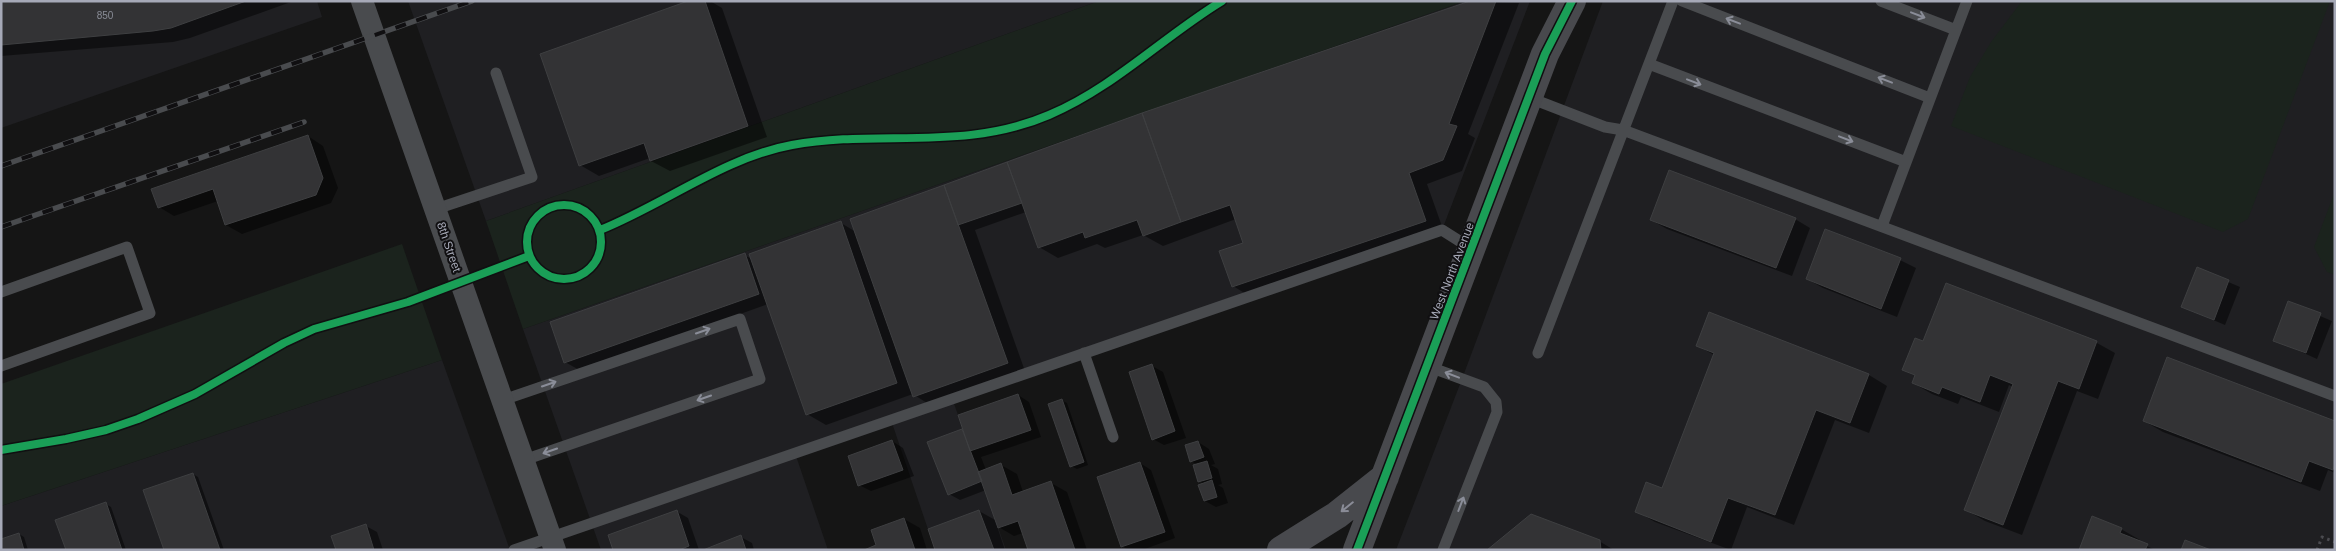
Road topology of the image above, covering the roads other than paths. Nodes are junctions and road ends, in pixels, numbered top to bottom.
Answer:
1 (362, 1) edge
2 (1553, 1) edge
3 (1572, 1) edge
4 (1672, 1) edge
5 (1682, 1) edge
6 (1881, 1) edge
7 (1967, 1) edge
8 (1956, 30) junction
9 (1545, 54) junction
10 (1649, 64) junction
11 (496, 73) dead end
12 (1530, 98) junction
13 (1930, 98) junction
14 (1623, 130) junction
15 (1906, 162) junction
16 (436, 209) junction
17 (1882, 226) junction
18 (1472, 249) junction
19 (1, 292) edge
20 (1084, 353) junction
21 (1538, 353) dead end
22 (1, 366) edge
23 (1427, 366) junction
24 (2335, 396) edge
25 (503, 400) junction
26 (1113, 438) dead end
27 (524, 460) junction
28 (1385, 476) junction
29 (553, 543) edge
30 (514, 550) edge
31 (1281, 550) edge
32 (1357, 550) edge
33 (1444, 550) edge

1 - 16 street, 8th Street
2 - 9 street, West North Avenue
3 - 9 street, West North Avenue
4 - 10 lane
13 -> 5 lane
6 -> 8 lane
7 - 8 lane
8 - 13 lane
9 - 12 street, West North Avenue
10 - 14 lane
10 -> 15 lane
11 - 16 lane
12 - 14 lane
12 - 18 street, West North Avenue
13 - 15 lane
14 - 17 lane
14 - 21 lane
15 - 17 lane
16 - 25 street, 8th Street
17 - 24 lane
18 - 20 lane
18 - 23 street, West North Avenue
19 - 22 lane
20 - 26 lane
20 - 29 lane
23 - 28 street, West North Avenue
33 -> 23 lane
25 - 27 street, 8th Street
25 -> 27 lane
27 - 29 street, 8th Street
28 -> 31 street
28 - 32 street, West North Avenue
29 - 30 lane

